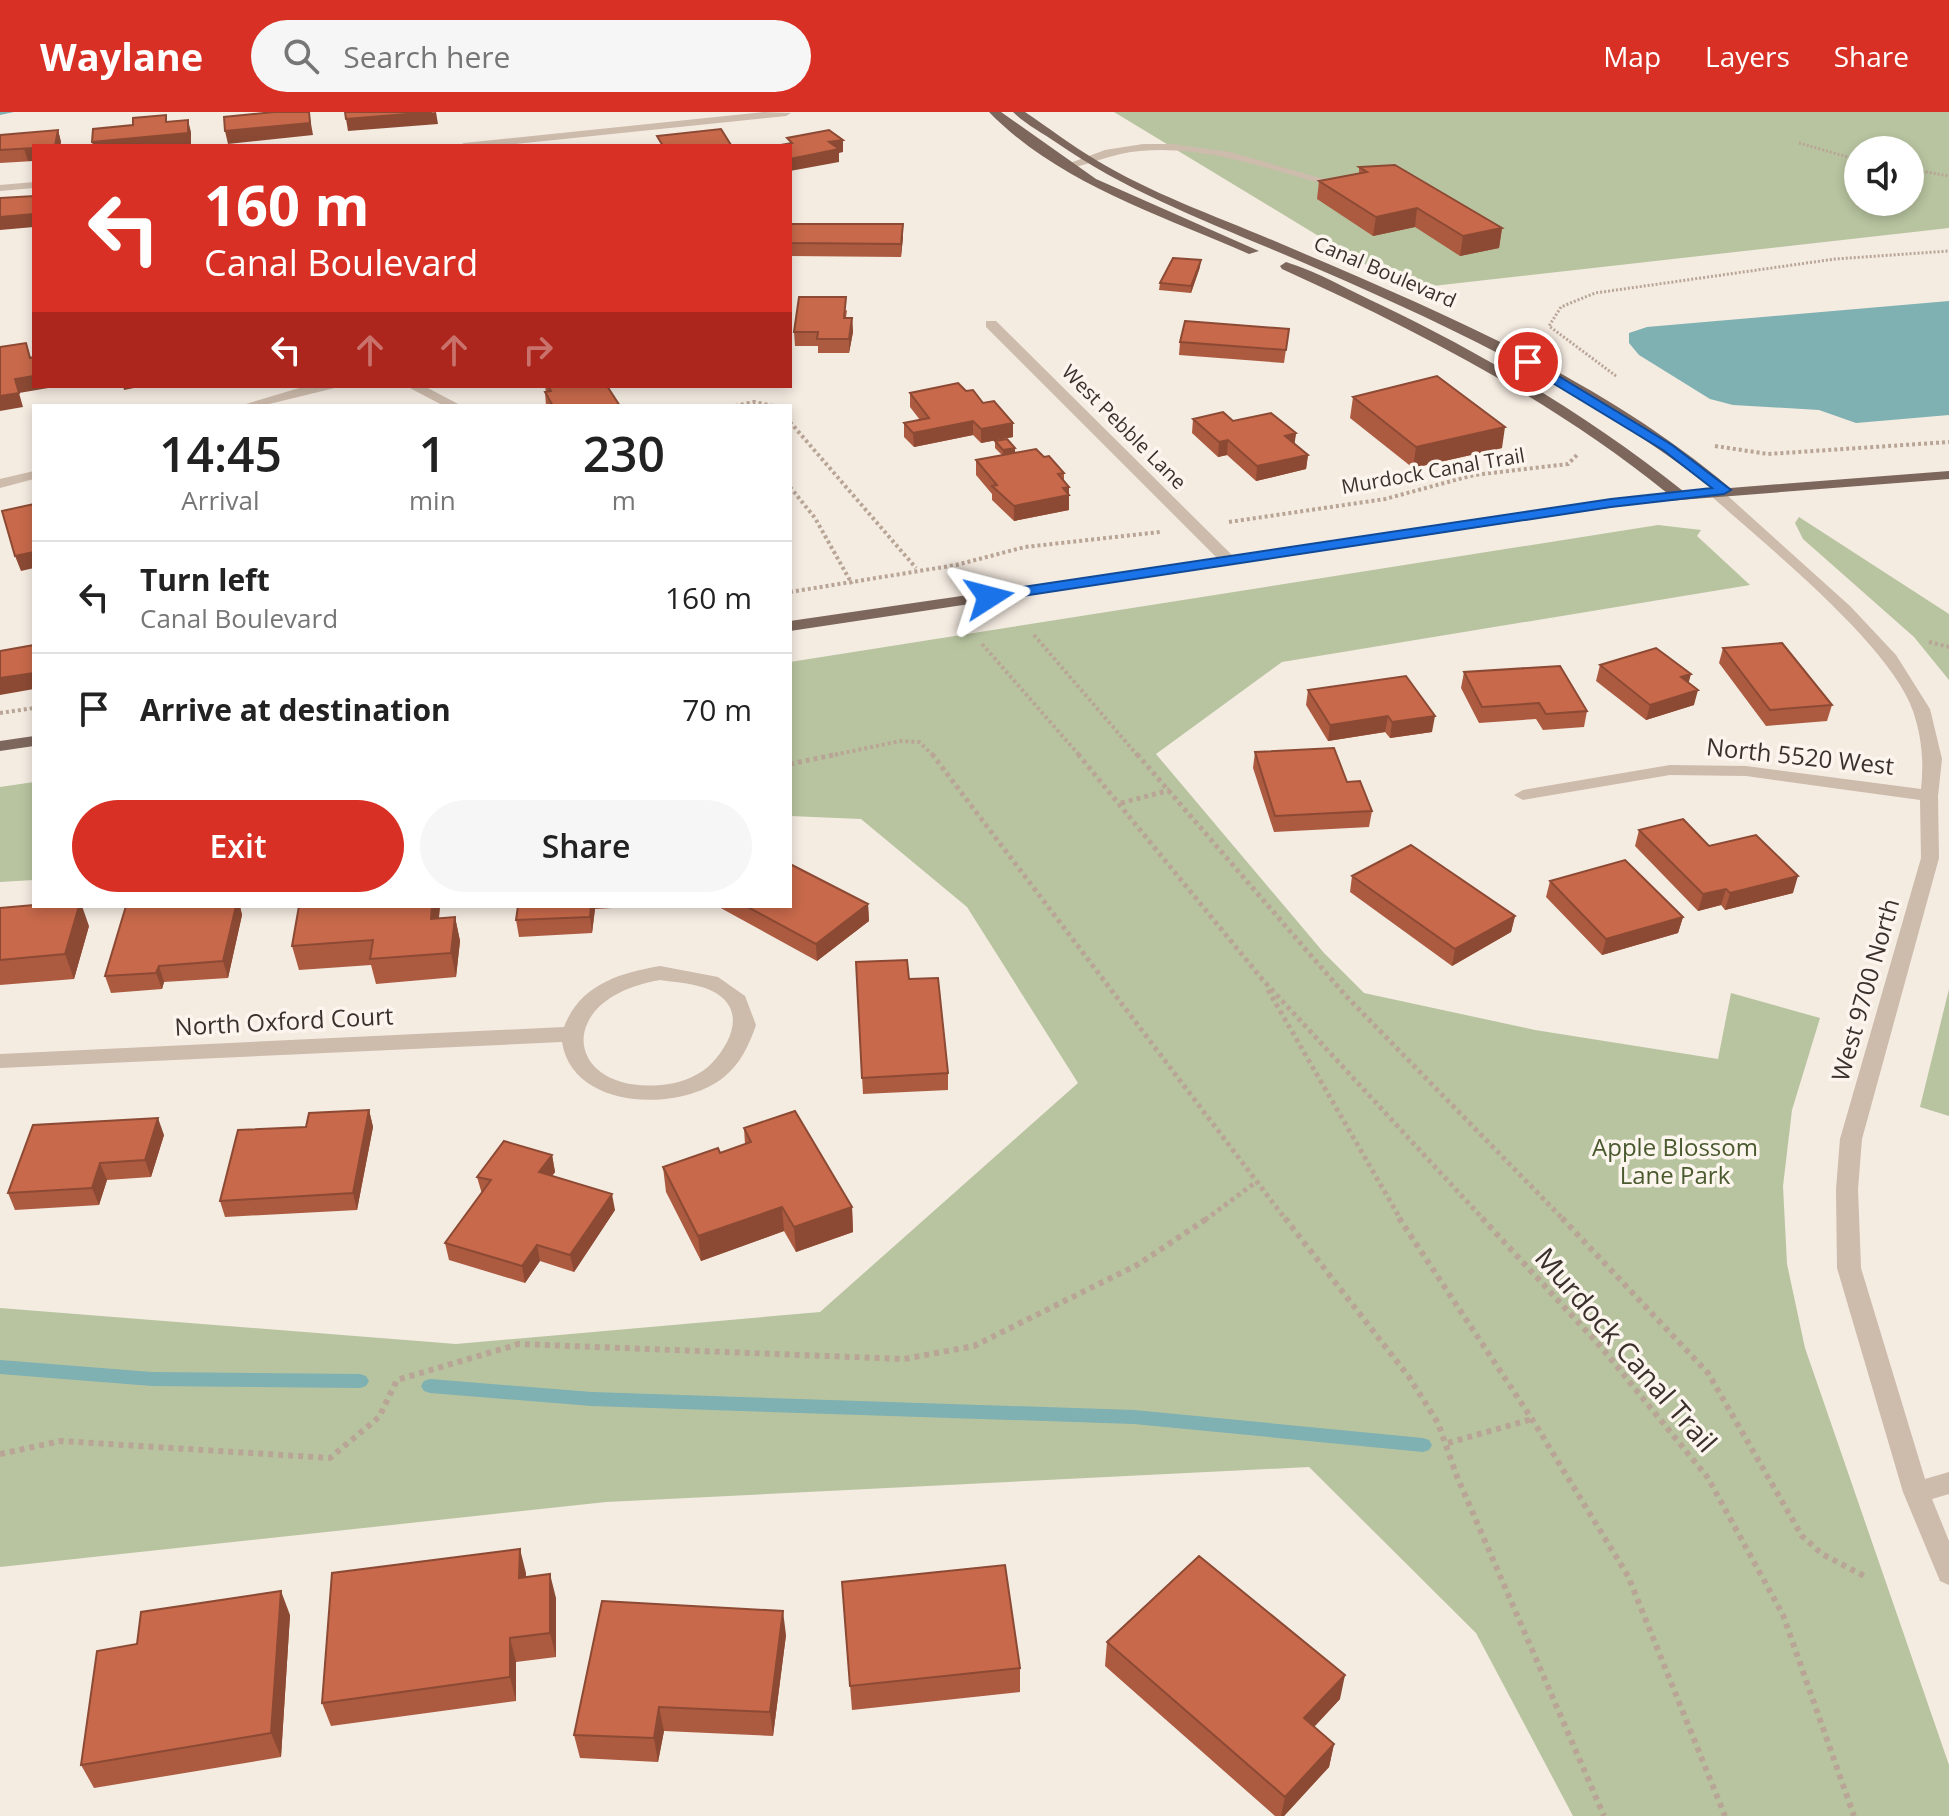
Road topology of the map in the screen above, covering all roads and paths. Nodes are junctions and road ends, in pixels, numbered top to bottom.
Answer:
1 (994, 112) edge
2 (1018, 112) edge
3 (786, 113) edge
4 (1799, 143) dead end
5 (484, 144) edge
6 (1844, 156) edge
7 (1089, 160) junction
8 (1068, 166) junction
9 (1924, 172) edge
10 (1949, 176) edge
11 (32, 185) edge
12 (1342, 186) edge
13 (0, 188) edge
14 (1949, 251) edge
15 (991, 324) dead end
16 (1624, 382) dead end
17 (322, 388) edge
18 (417, 388) edge
19 (253, 404) edge
20 (451, 404) edge
21 (792, 424) edge
22 (1949, 442) edge
23 (1712, 444) dead end
24 (1574, 445) dead end
25 (1949, 475) edge
26 (32, 476) edge
27 (0, 484) edge
28 (792, 489) edge
29 (1719, 490) junction
30 (1679, 495) junction
31 (1198, 528) junction
32 (1227, 559) junction
33 (916, 568) dead end
34 (852, 583) junction
35 (792, 592) edge
36 (792, 626) edge
37 (1034, 635) dead end
38 (1929, 642) dead end
39 (982, 644) dead end
40 (1949, 647) edge
41 (32, 708) edge
42 (0, 713) edge
43 (32, 741) edge
44 (0, 746) edge
45 (792, 764) edge
46 (1170, 790) junction
47 (1523, 795) dead end
48 (1929, 796) junction
49 (1121, 803) junction
50 (1262, 979) junction
51 (571, 1034) junction
52 (0, 1061) edge
53 (1256, 1182) junction
54 (1532, 1419) junction
55 (1448, 1443) junction
56 (0, 1454) edge
57 (1949, 1483) edge
58 (1916, 1492) junction
59 (1949, 1573) edge
60 (1868, 1578) dead end
61 (1604, 1816) edge
62 (1725, 1816) edge
63 (1854, 1816) edge

1 - 8 main road, Canal Boulevard
2 - 7 main road, Canal Boulevard
3 - 5 street
4 - 6 path
7 - 8 street
7 - 12 street
7 - 29 main road, Canal Boulevard
8 - 30 main road, Canal Boulevard
9 - 10 path
11 - 13 street
14 - 16 path
15 - 31 street, West Pebble Lane
17 - 19 street
18 - 20 street
21 - 33 path
22 - 23 path
24 - 31 path, Murdock Canal Trail
25 - 29 main road
26 - 27 street
28 - 34 path
29 - 30 main road
29 - 48 street, West 9700 North
30 - 32 main road
31 - 32 street, West Pebble Lane
31 - 34 path, Murdock Canal Trail
32 - 36 main road
34 - 35 path, Murdock Canal Trail
37 - 46 path
38 - 40 path
39 - 49 path, Murdock Canal Trail
41 - 42 path
43 - 44 main road
45 - 53 path
46 - 49 path
46 - 60 path
47 - 48 street, North 5520 West
48 - 58 street, West 9700 North
49 - 50 path, Murdock Canal Trail
50 - 54 path, Murdock Canal Trail
50 - 63 path, Murdock Canal Trail
51 - 51 street
51 - 52 street, North Oxford Court
53 - 55 path
53 - 56 path
54 - 55 path
54 - 62 path, Murdock Canal Trail
55 - 61 path
57 - 58 street
58 - 59 street, West 9700 North

